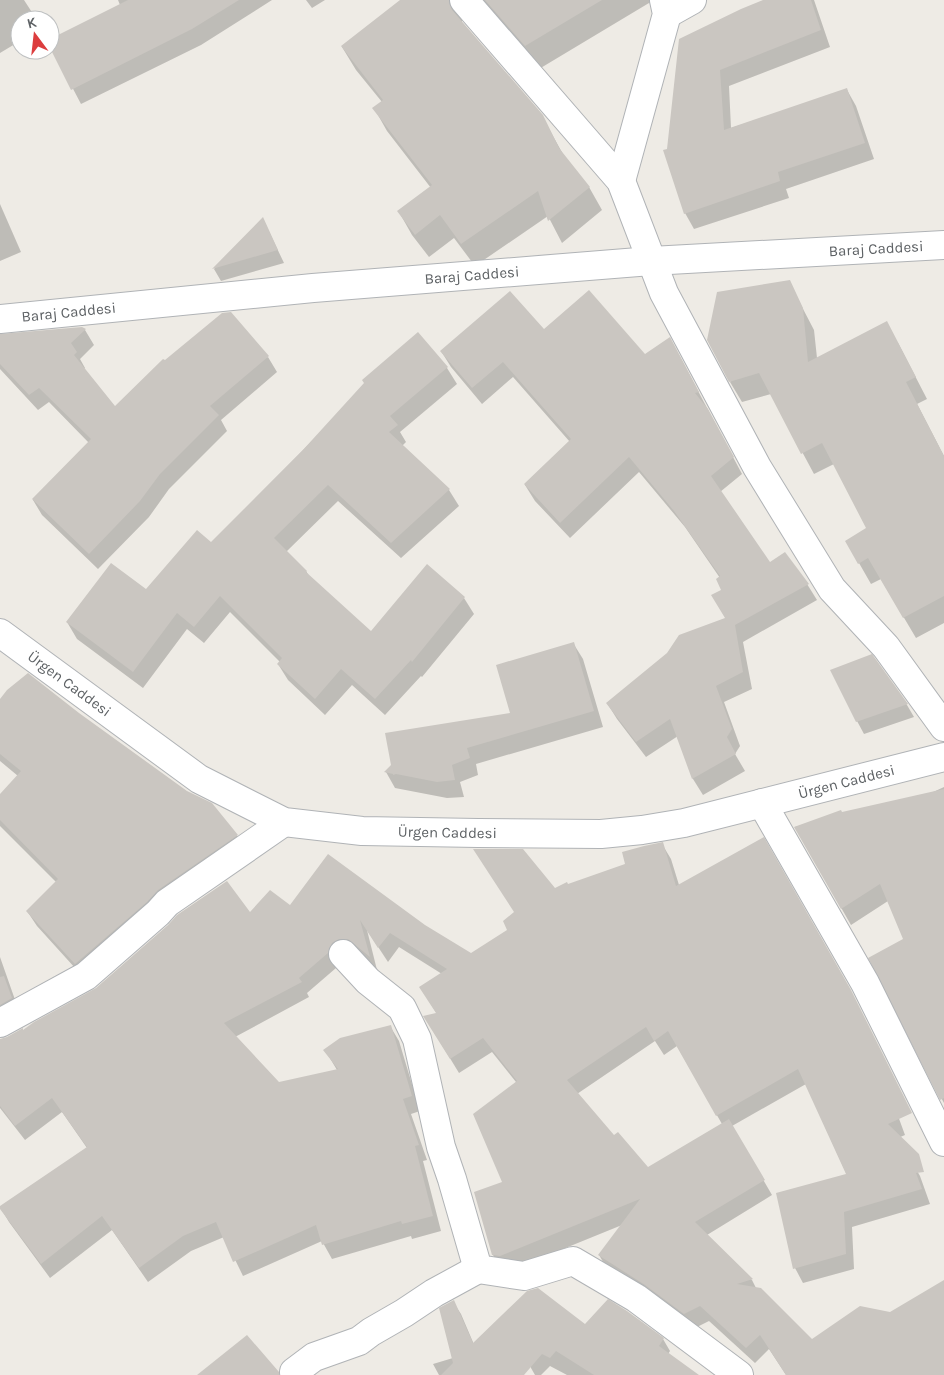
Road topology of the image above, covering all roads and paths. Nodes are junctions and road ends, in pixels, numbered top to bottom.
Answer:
1 (464, 0) edge
2 (692, 0) edge
3 (666, 7) edge
4 (621, 181) junction
5 (944, 245) edge
6 (651, 261) junction
7 (0, 319) edge
8 (0, 633) edge
9 (944, 727) edge
10 (944, 757) edge
11 (762, 803) junction
12 (284, 822) junction
13 (344, 954) dead end
14 (0, 1023) edge
15 (944, 1142) edge
16 (478, 1269) junction
17 (294, 1372) dead end
18 (739, 1375) edge

1 - 4 street
2 - 3 street
3 - 4 street
4 - 6 street
5 - 6 street, Baraj Caddesi
6 - 7 street, Baraj Caddesi
6 - 9 street
8 - 12 street, Ürgen Caddesi
10 - 11 street, Ürgen Caddesi
11 - 12 street, Ürgen Caddesi
11 - 15 street
12 - 14 street
13 - 16 street
16 - 17 street
16 - 18 street

